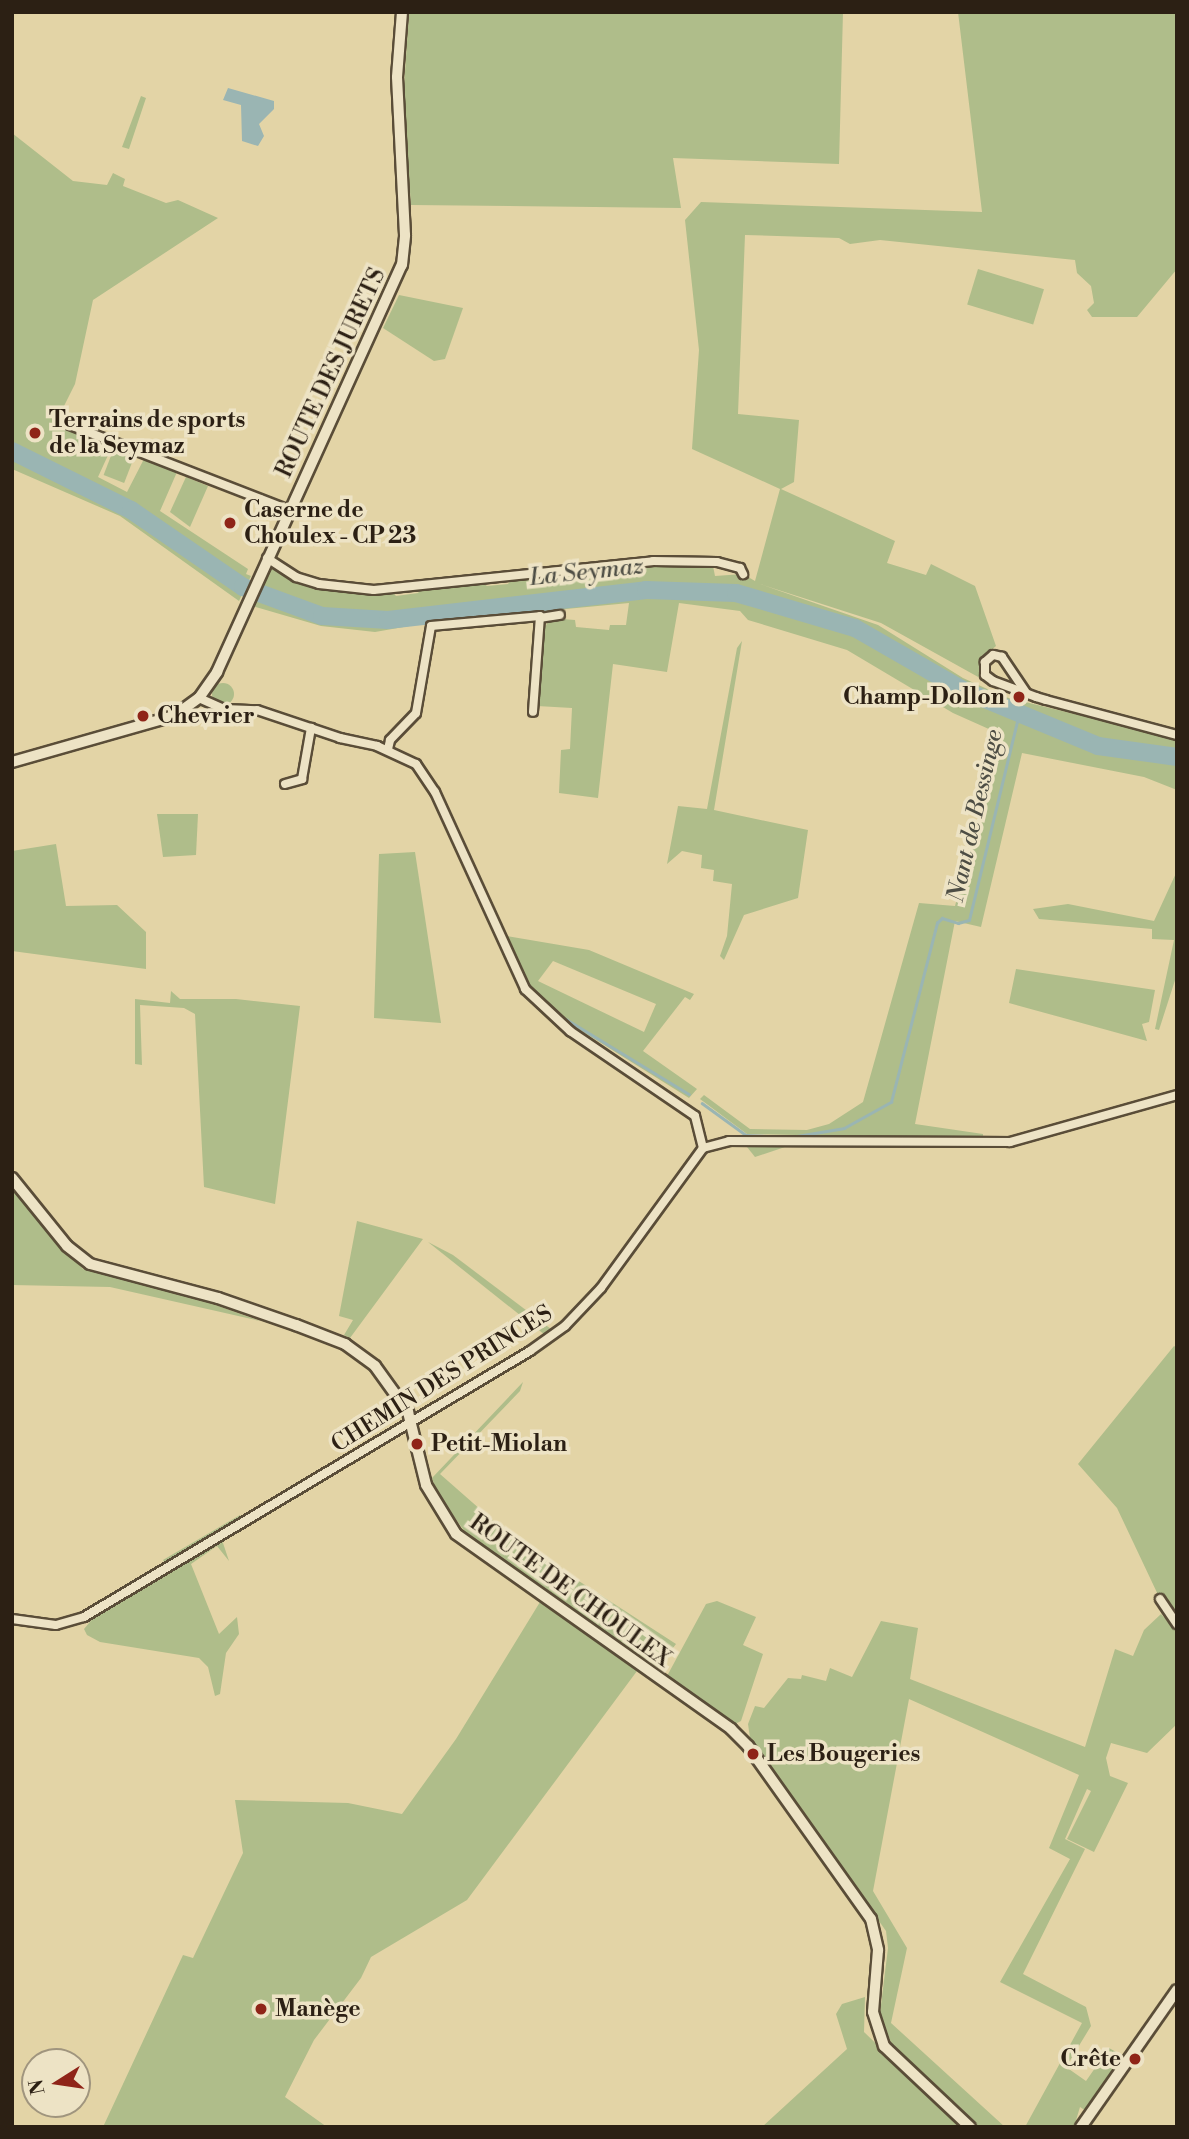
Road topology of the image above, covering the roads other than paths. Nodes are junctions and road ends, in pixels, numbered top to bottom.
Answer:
1 (402, 12) edge
2 (62, 422) dead end
3 (289, 510) junction
4 (267, 558) junction
5 (743, 574) dead end
6 (560, 615) dead end
7 (540, 618) junction
8 (1027, 694) junction
9 (199, 698) junction
10 (533, 712) dead end
11 (311, 728) junction
12 (1177, 735) edge
13 (388, 749) junction
14 (12, 762) edge
15 (285, 784) dead end
16 (1177, 1095) edge
17 (703, 1148) junction
18 (12, 1178) edge
19 (412, 1422) junction
20 (1160, 1599) dead end
21 (12, 1619) edge
22 (1177, 1624) edge
23 (1177, 1990) edge
24 (971, 2127) edge
25 (1081, 2127) edge

1 - 3 street, ROUTE DES JURETS
2 - 3 street
3 - 4 street, ROUTE DES JURETS
4 - 5 street
4 - 9 street, ROUTE DES JURETS
6 - 7 street
7 - 10 street
7 - 13 street
8 - 8 street
8 - 12 street
9 - 11 street
9 - 14 street, ROUTE DES JURETS
11 - 13 street
11 - 15 street
13 - 17 street
16 - 17 street
17 - 19 street, CHEMIN DES PRINCES
18 - 19 street, ROUTE DE CHOULEX
19 - 21 street, CHEMIN DES PRINCES
19 - 24 street, ROUTE DE CHOULEX
20 - 22 street
23 - 25 street

